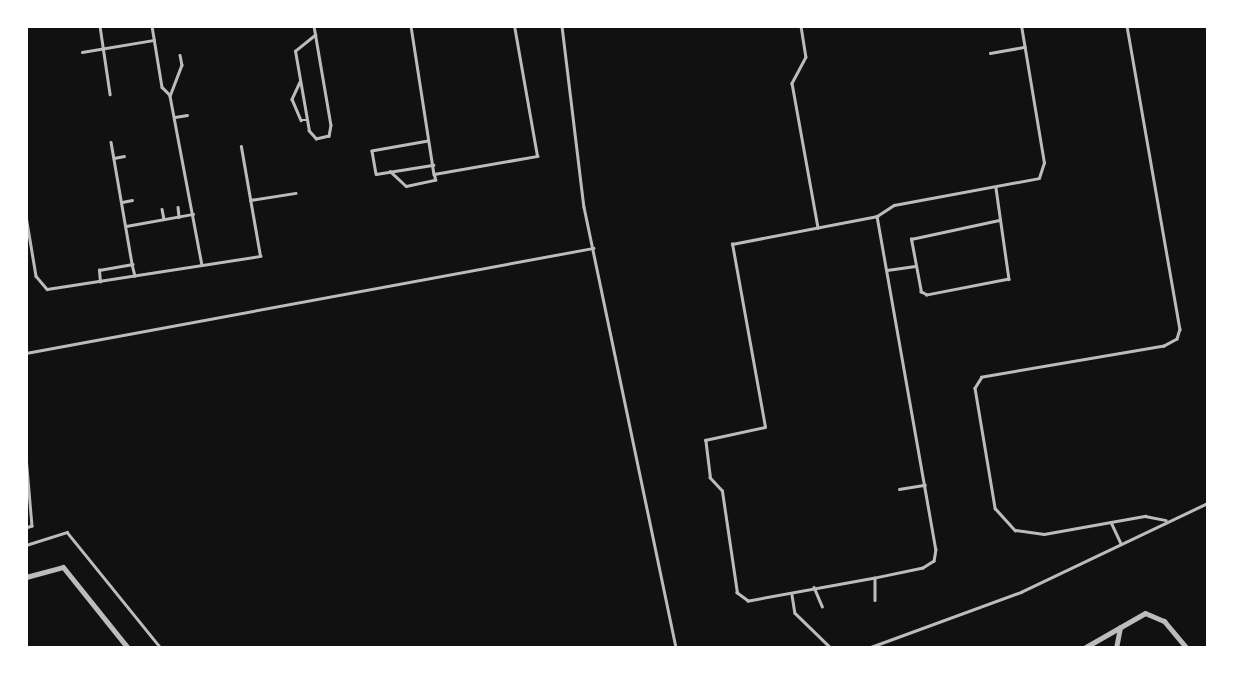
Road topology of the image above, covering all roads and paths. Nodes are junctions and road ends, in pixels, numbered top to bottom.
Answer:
1 (100, 26) edge
2 (152, 26) edge
3 (314, 26) edge
4 (410, 26) edge
5 (514, 26) edge
6 (562, 26) edge
7 (801, 26) edge
8 (1021, 26) edge
9 (1127, 26) edge
10 (315, 35) junction
11 (154, 40) junction
12 (1024, 47) junction
13 (103, 48) junction
14 (82, 52) dead end
15 (990, 53) dead end
16 (180, 55) dead end
17 (300, 82) junction
18 (110, 94) dead end
19 (170, 96) junction
20 (187, 115) dead end
21 (175, 117) junction
22 (307, 120) junction
23 (429, 141) junction
24 (111, 142) dead end
25 (241, 147) dead end
26 (124, 156) dead end
27 (114, 158) junction
28 (433, 165) junction
29 (390, 171) junction
30 (434, 174) junction
31 (996, 188) junction
32 (295, 193) dead end
33 (132, 200) dead end
34 (250, 200) junction
35 (122, 202) junction
36 (178, 207) dead end
37 (162, 209) dead end
38 (193, 214) junction
39 (26, 216) edge
40 (877, 216) junction
41 (179, 217) junction
42 (164, 220) junction
43 (1000, 220) junction
44 (126, 226) junction
45 (818, 228) junction
46 (593, 248) junction
47 (132, 264) junction
48 (202, 265) junction
49 (915, 266) junction
50 (886, 270) junction
51 (135, 276) junction
52 (100, 282) junction
53 (26, 353) edge
54 (26, 456) edge
55 (925, 485) junction
56 (898, 489) dead end
57 (1208, 503) edge
58 (1166, 520) junction
59 (1111, 522) junction
60 (26, 528) edge
61 (1121, 543) junction
62 (26, 545) edge
63 (26, 577) edge
64 (875, 578) junction
65 (814, 587) junction
66 (792, 595) junction
67 (875, 600) dead end
68 (822, 606) dead end
69 (1120, 627) junction
70 (128, 648) edge
71 (161, 648) edge
72 (676, 648) edge
73 (831, 648) edge
74 (868, 648) edge
75 (1084, 648) edge
76 (1116, 648) edge
77 (1188, 648) edge

1 - 13 lane
2 - 11 lane
3 - 10 lane
4 - 23 lane
5 - 30 lane
6 - 46 lane
7 - 45 lane
8 - 12 lane
9 - 59 lane
10 - 17 lane
10 - 22 lane
11 - 13 lane
11 - 19 lane
12 - 15 lane
12 - 31 lane
13 - 14 lane
13 - 18 lane
16 - 19 lane
17 - 22 lane
17 - 22 lane
19 - 21 lane
20 - 21 lane
21 - 38 lane
23 - 28 lane
23 - 29 lane
24 - 27 lane
25 - 34 lane
26 - 27 lane
27 - 35 lane
28 - 29 lane
28 - 30 lane
29 - 30 lane
31 - 40 lane
31 - 43 lane
32 - 34 lane
33 - 35 lane
34 - 48 lane
35 - 44 lane
36 - 41 lane
37 - 42 lane
38 - 41 lane
38 - 48 lane
39 - 52 lane
40 - 45 lane
40 - 50 lane
41 - 42 lane
42 - 44 lane
43 - 49 lane
43 - 49 lane
44 - 47 lane
45 - 66 lane
46 - 53 lane
46 - 72 lane
47 - 51 lane
47 - 52 lane
48 - 51 lane
49 - 50 lane
50 - 55 lane
51 - 52 lane
54 - 60 lane
55 - 56 lane
55 - 64 lane
57 - 58 lane
58 - 59 lane
58 - 61 lane
59 - 61 lane
61 - 74 lane
62 - 71 lane
63 - 70 street
64 - 65 lane
64 - 67 lane
65 - 66 lane
65 - 68 lane
66 - 73 lane
69 - 75 street
69 - 76 street
69 - 77 street

